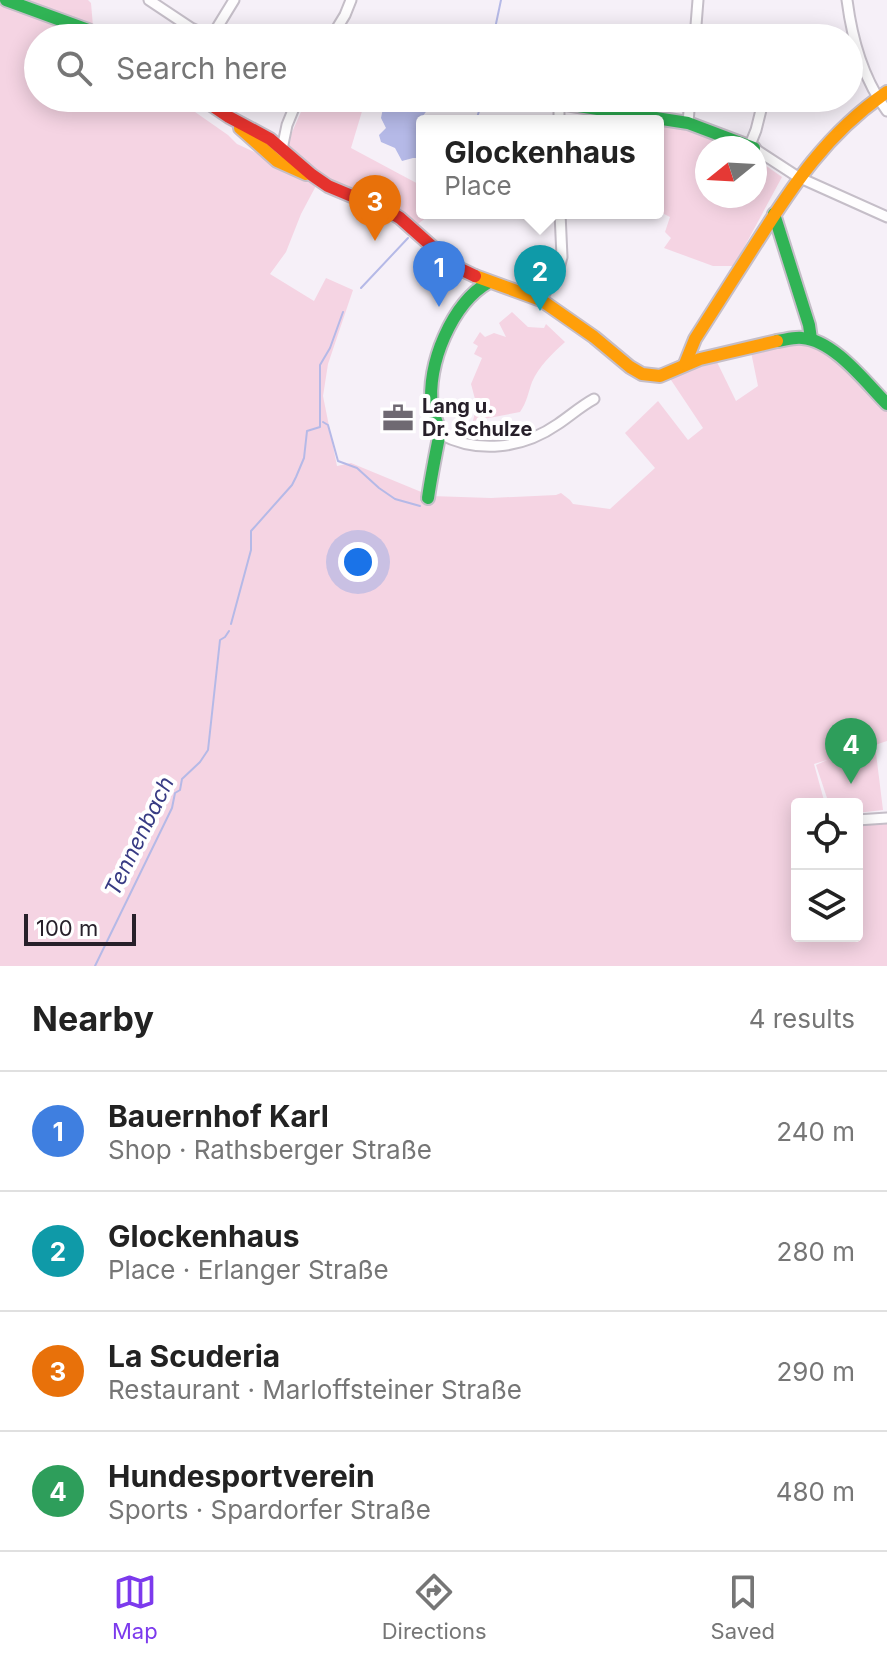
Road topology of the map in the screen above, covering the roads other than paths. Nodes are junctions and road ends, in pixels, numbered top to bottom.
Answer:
1 (6, 0) edge
2 (149, 0) edge
3 (234, 0) edge
4 (351, 0) edge
5 (698, 0) edge
6 (847, 0) edge
7 (72, 24) edge
8 (185, 24) edge
9 (219, 24) edge
10 (340, 24) edge
11 (696, 24) edge
12 (851, 24) edge
13 (863, 66) edge
14 (882, 95) edge
15 (863, 109) edge
16 (887, 111) edge
17 (222, 112) edge
18 (292, 112) edge
19 (689, 112) edge
20 (760, 112) edge
21 (859, 112) edge
22 (229, 117) junction
23 (664, 119) edge
24 (688, 123) junction
25 (287, 125) junction
26 (723, 136) edge
27 (755, 136) edge
28 (270, 139) junction
29 (282, 149) junction
30 (267, 154) junction
31 (767, 156) edge
32 (312, 175) junction
33 (798, 177) junction
34 (774, 214) junction
35 (887, 217) edge
36 (560, 219) edge
37 (467, 273) junction
38 (489, 282) junction
39 (471, 294) junction
40 (541, 300) junction
41 (811, 339) junction
42 (685, 364) junction
43 (594, 399) dead end
44 (887, 404) edge
45 (440, 434) junction
46 (428, 498) dead end
47 (887, 818) edge
48 (863, 820) edge

1 - 7 main road
2 - 8 street
3 - 9 street
4 - 10 street
5 - 11 street
6 - 12 street
13 - 14 street
14 - 15 main road
14 - 16 street
17 - 22 main road
18 - 25 street
19 - 24 street
20 - 27 street
21 - 33 main road
22 - 28 main road
22 - 30 main road
23 - 24 main road
24 - 26 main road
25 - 28 street
25 - 29 street
28 - 29 main road
28 - 30 main road
29 - 30 main road
29 - 32 main road
30 - 32 main road
31 - 33 street
32 - 37 main road
33 - 34 main road
33 - 35 street
34 - 41 main road
34 - 42 main road
36 - 40 street
37 - 38 main road
37 - 39 street
38 - 39 main road
38 - 40 main road
39 - 45 main road
40 - 42 main road
41 - 42 main road
41 - 44 main road
43 - 45 street
45 - 46 main road
47 - 48 street

